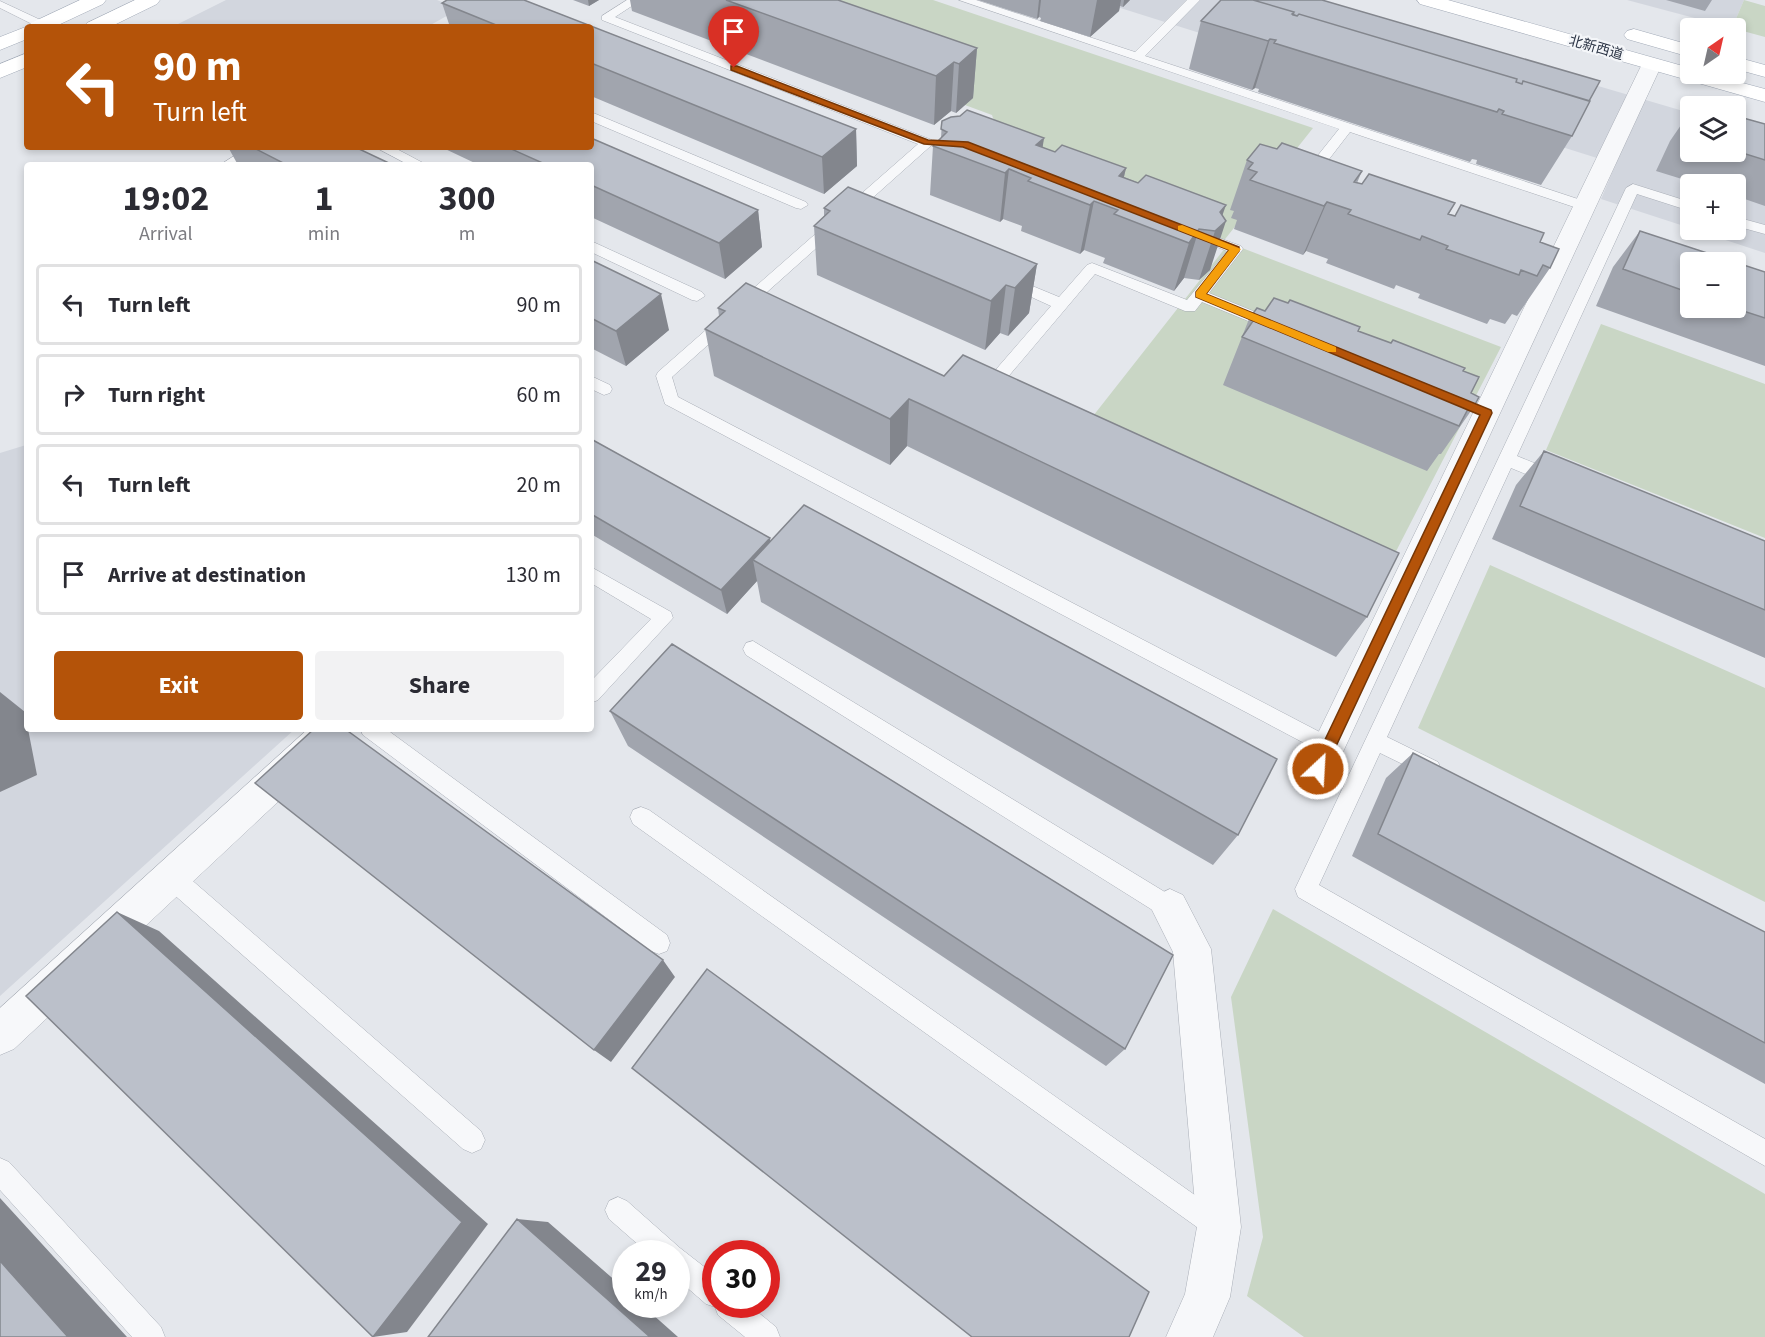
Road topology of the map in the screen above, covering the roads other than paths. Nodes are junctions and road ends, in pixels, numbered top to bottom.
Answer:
1 (96, 0) edge
2 (150, 0) edge
3 (635, 0) edge
4 (965, 0) edge
5 (1194, 0) edge
6 (1427, 0) edge
7 (0, 4) edge
8 (30, 24) edge
9 (45, 24) edge
10 (100, 24) edge
11 (1611, 28) dead end
12 (24, 33) edge
13 (0, 44) edge
14 (1680, 48) edge
15 (1137, 57) junction
16 (24, 60) edge
17 (1652, 64) junction
18 (1746, 66) edge
19 (1765, 71) edge
20 (0, 72) edge
21 (1765, 96) edge
22 (594, 117) edge
23 (1347, 127) junction
24 (927, 142) junction
25 (946, 144) edge
26 (253, 150) edge
27 (388, 150) edge
28 (231, 162) edge
29 (414, 162) edge
30 (1312, 191) edge
31 (1680, 204) edge
32 (801, 205) dead end
33 (1585, 206) junction
34 (1746, 224) edge
35 (1181, 228) edge
36 (1765, 230) edge
37 (594, 247) edge
38 (997, 276) edge
39 (1199, 295) junction
40 (697, 296) dead end
41 (1061, 304) junction
42 (742, 306) junction
43 (762, 316) edge
44 (1288, 331) edge
45 (982, 394) edge
46 (1507, 459) junction
47 (1572, 486) edge
48 (594, 576) edge
49 (753, 649) dead end
50 (594, 691) edge
51 (329, 732) edge
52 (374, 732) edge
53 (1376, 741) junction
54 (1323, 758) joint
55 (1450, 779) edge
56 (641, 817) dead end
57 (171, 877) junction
58 (1170, 908) joint
59 (659, 943) dead end
60 (0, 1035) edge
61 (472, 1140) dead end
62 (1765, 1154) edge
63 (0, 1171) edge
64 (618, 1210) dead end
65 (1219, 1227) junction
66 (653, 1240) edge
67 (690, 1272) edge
68 (702, 1282) edge
69 (744, 1318) edge
70 (151, 1337) edge
71 (766, 1337) edge
72 (1189, 1337) edge

1 - 9 main road
2 - 10 main road
3 - 24 lane
4 - 15 lane
5 - 15 lane
6 - 17 main road, 北新西道
7 - 8 lane
11 - 14 main road, 北新西道
12 - 13 main road
15 - 23 lane
16 - 20 main road
17 - 21 main road, 北新西道
17 - 33 street
18 - 19 main road
22 - 32 lane
23 - 30 lane
23 - 33 lane
24 - 25 lane
24 - 42 lane
26 - 28 lane
27 - 29 lane
31 - 46 lane
33 - 54 street
34 - 36 lane
35 - 39 lane
37 - 40 lane
38 - 41 lane
39 - 41 lane
39 - 44 lane
41 - 45 lane
42 - 43 lane
42 - 54 lane
46 - 47 lane
46 - 53 lane
48 - 50 lane
49 - 58 lane
51 - 57 street
52 - 59 lane
53 - 55 lane
53 - 62 lane
56 - 65 lane
57 - 60 street
57 - 61 lane
58 - 65 street
63 - 70 lane
64 - 66 lane
65 - 72 street
67 - 68 lane
69 - 71 lane

